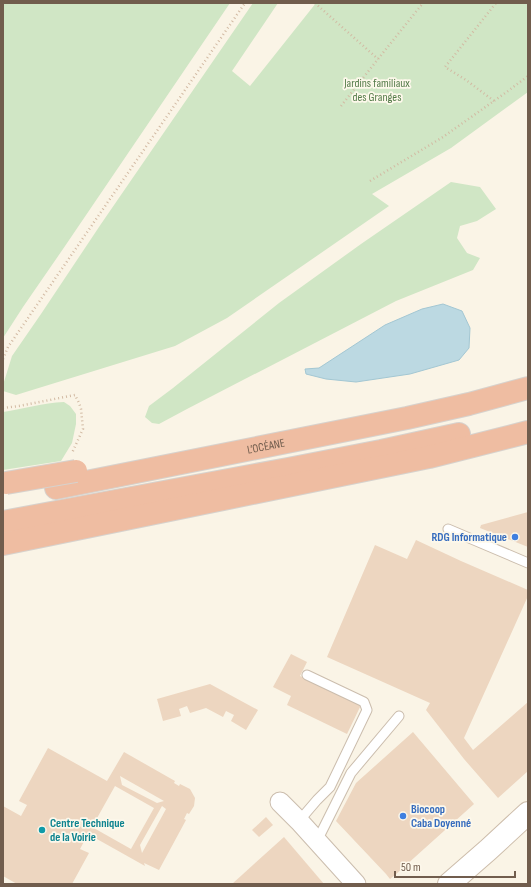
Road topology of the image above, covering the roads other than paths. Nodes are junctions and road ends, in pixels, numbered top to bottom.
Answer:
1 (528, 388) edge
2 (528, 416) edge
3 (528, 432) edge
4 (171, 465) junction
5 (4, 488) edge
6 (12, 520) edge
7 (448, 529) dead end
8 (3, 544) edge
9 (528, 563) edge
10 (307, 675) dead end
11 (399, 716) dead end
12 (280, 802) dead end
13 (528, 813) edge
14 (299, 822) junction
15 (528, 831) edge
16 (317, 841) junction
17 (356, 884) edge
18 (449, 884) edge
19 (469, 884) edge

1 - 4 highway, L’OCÉANE
2 - 6 highway
3 - 8 highway
4 - 5 highway, L’OCÉANE
4 - 5 highway, bridge
7 - 9 lane
10 - 14 lane
11 - 16 lane
12 - 14 street
13 - 18 main road
14 - 16 street
15 - 19 main road
16 - 17 street

